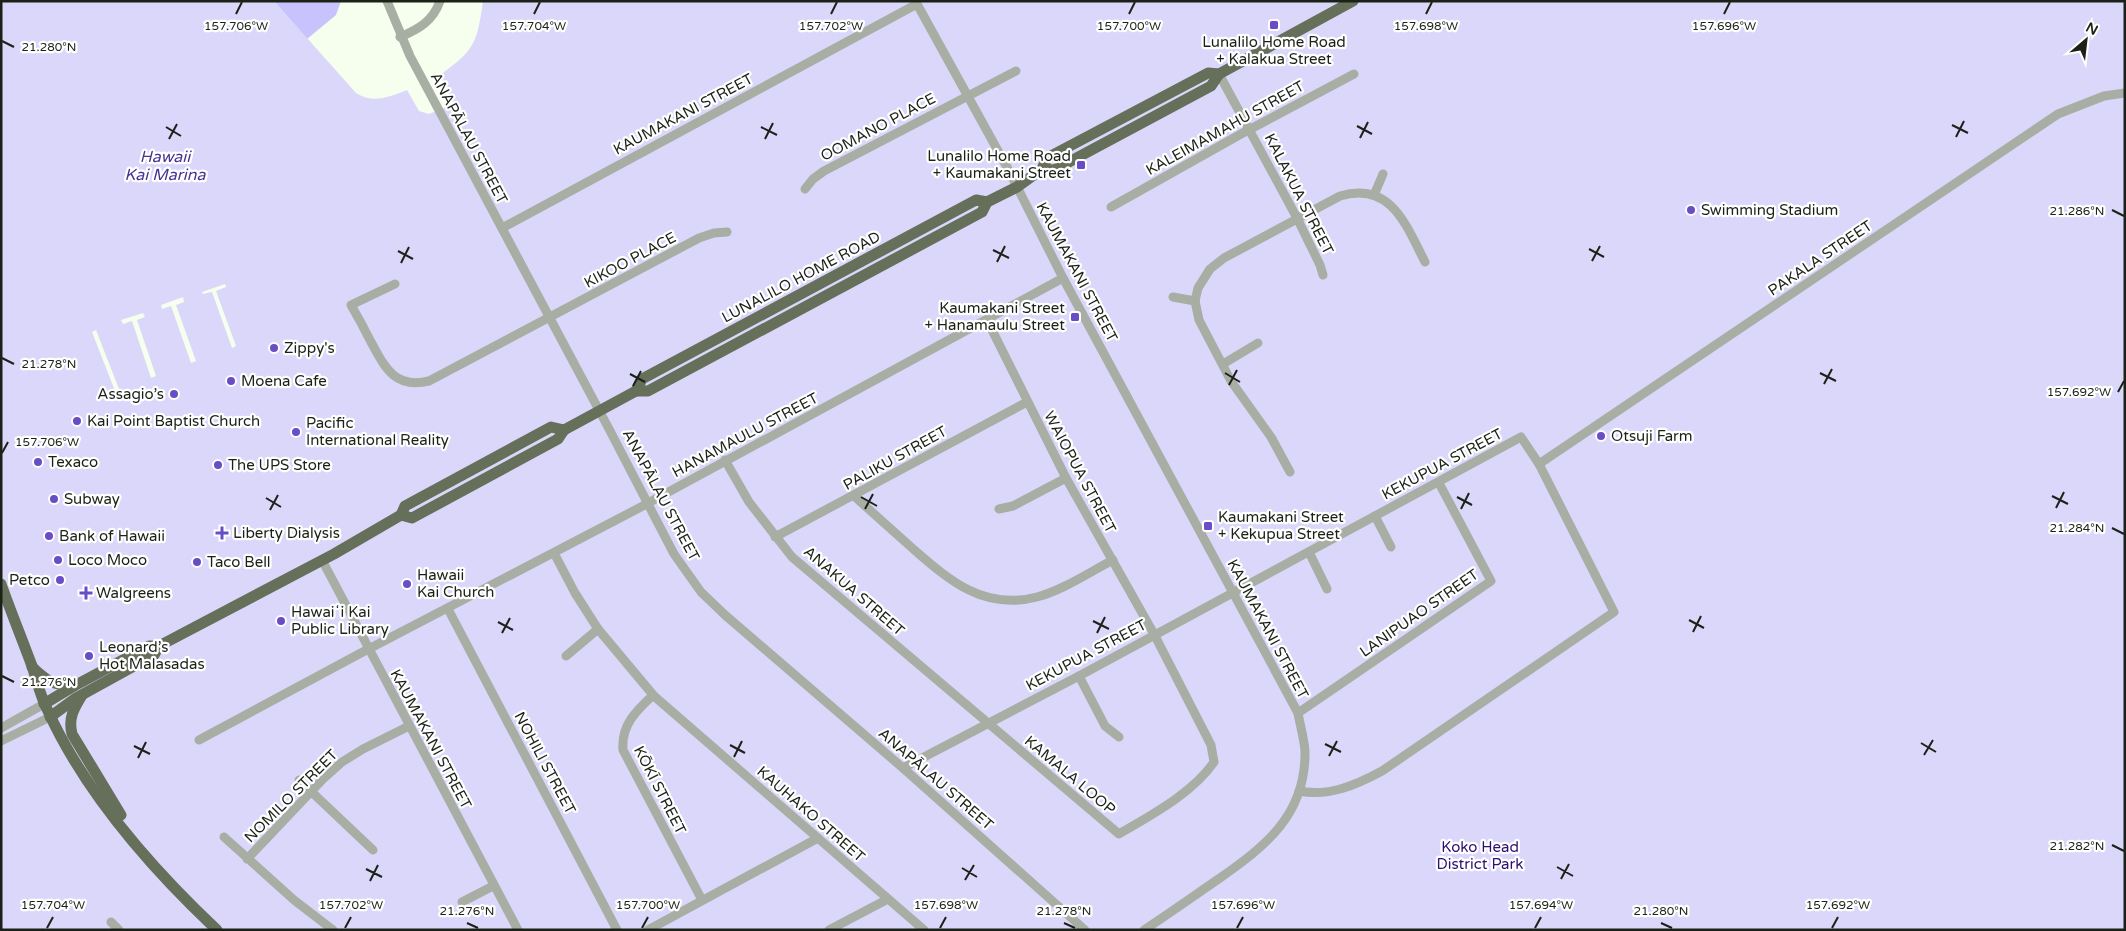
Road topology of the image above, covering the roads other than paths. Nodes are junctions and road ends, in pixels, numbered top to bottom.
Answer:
1 (387, 1) edge
2 (440, 1) edge
3 (1353, 1) edge
4 (400, 37) junction
5 (1016, 71) dead end
6 (1219, 74) junction
7 (1354, 74) dead end
8 (2125, 93) edge
9 (968, 95) junction
10 (1250, 129) junction
11 (1383, 174) dead end
12 (1017, 187) junction
13 (805, 189) dead end
14 (1374, 195) junction
15 (1111, 208) dead end
16 (1297, 218) junction
17 (502, 228) junction
18 (726, 232) dead end
19 (1425, 262) dead end
20 (1324, 275) dead end
21 (1064, 278) junction
22 (395, 284) dead end
23 (1173, 297) dead end
24 (1196, 302) junction
25 (549, 319) junction
26 (987, 320) junction
27 (1258, 343) dead end
28 (1223, 364) junction
29 (1027, 402) junction
30 (600, 411) junction
31 (725, 460) junction
32 (1538, 464) junction
33 (1290, 472) dead end
34 (1066, 478) junction
35 (1439, 483) junction
36 (854, 496) junction
37 (648, 503) junction
38 (999, 509) dead end
39 (1375, 516) junction
40 (776, 537) junction
41 (1391, 546) dead end
42 (1309, 552) junction
43 (554, 553) junction
44 (322, 560) junction
45 (1113, 560) junction
46 (1, 584) edge
47 (1327, 589) dead end
48 (1233, 592) junction
49 (448, 609) junction
50 (598, 629) junction
51 (1154, 634) junction
52 (159, 646) junction
53 (369, 649) junction
54 (566, 656) dead end
55 (32, 667) junction
56 (1079, 676) junction
57 (74, 686) junction
58 (82, 695) junction
59 (653, 695) junction
60 (44, 704) junction
61 (1298, 713) junction
62 (50, 717) junction
63 (986, 724) junction
64 (408, 726) junction
65 (1, 728) edge
66 (1119, 737) dead end
67 (199, 740) dead end
68 (1, 741) edge
69 (903, 768) junction
70 (299, 780) dead end
71 (1299, 791) junction
72 (311, 792) junction
73 (224, 837) dead end
74 (818, 838) junction
75 (373, 850) dead end
76 (247, 859) junction
77 (150, 860) junction
78 (493, 886) junction
79 (888, 899) junction
80 (702, 900) junction
81 (462, 902) dead end
82 (112, 922) dead end
83 (118, 930) edge
84 (217, 930) edge
85 (333, 930) edge
86 (518, 930) edge
87 (617, 930) edge
88 (648, 930) edge
89 (829, 930) edge
90 (924, 930) edge
91 (1086, 930) edge
92 (1144, 930) edge

1 - 4 street, ANAPĀLAU STREET
2 - 4 street
3 - 6 main road, LUNALILO HOME ROAD
4 - 17 street, ANAPĀLAU STREET
5 - 9 street, OOMANO PLACE
6 - 10 street, KALAKUA STREET
6 - 12 main road, LUNALILO HOME ROAD
7 - 10 street, KALEIMAMAHU STREET
8 - 32 street, PAKALA STREET
9 - 12 street, KAUMAKANI STREET
9 - 13 street, OOMANO PLACE
9 - 17 street, KAUMAKANI STREET
10 - 15 street, KALEIMAMAHU STREET
10 - 16 street, KALAKUA STREET
11 - 14 street
12 - 21 street, KAUMAKANI STREET
12 - 30 main road, LUNALILO HOME ROAD
14 - 16 street
14 - 19 street
16 - 20 street, KALAKUA STREET
16 - 24 street
17 - 25 street, ANAPĀLAU STREET
18 - 25 street, KIKOO PLACE
21 - 26 street, HANAMAULU STREET
21 - 48 street, KAUMAKANI STREET
22 - 25 street, KIKOO PLACE
23 - 24 street
24 - 28 street
25 - 30 street, ANAPĀLAU STREET
26 - 29 street, WAIOPUA STREET
26 - 31 street, HANAMAULU STREET
27 - 28 street
28 - 33 street
29 - 34 street, WAIOPUA STREET
29 - 36 street, PALIKU STREET
30 - 37 street, ANAPĀLAU STREET
30 - 44 main road, LUNALILO HOME ROAD
31 - 37 street, HANAMAULU STREET
31 - 40 street, ANAKUA STREET
32 - 35 street, KEKUPUA STREET
32 - 71 street, KEKUPUA STREET
34 - 38 street
34 - 45 street, WAIOPUA STREET
35 - 39 street, KEKUPUA STREET
35 - 61 street, LANIPUAO STREET
36 - 40 street, PALIKU STREET
36 - 45 street
37 - 43 street, HANAMAULU STREET
37 - 69 street, ANAPĀLAU STREET
39 - 41 street
39 - 42 street, KEKUPUA STREET
40 - 63 street, ANAKUA STREET
42 - 47 street
42 - 48 street, KEKUPUA STREET
43 - 49 street, HANAMAULU STREET
43 - 50 street, KAUHAKO STREET
44 - 52 main road, LUNALILO HOME ROAD
44 - 53 street, KAUMAKANI STREET
45 - 51 street, WAIOPUA STREET
46 - 55 main road
48 - 51 street, KEKUPUA STREET
48 - 61 street, KAUMAKANI STREET
49 - 53 street, HANAMAULU STREET
49 - 87 street, NOHILI STREET
50 - 54 street
50 - 59 street, KAUHAKO STREET
51 - 56 street, KEKUPUA STREET
51 - 63 street, KAMALA LOOP
52 - 57 main road, LUNALILO HOME ROAD
52 - 58 main road, LUNALILO HOME ROAD
53 - 64 street, KAUMAKANI STREET
53 - 67 street, HANAMAULU STREET
55 - 57 main road
55 - 60 main road
56 - 63 street, KEKUPUA STREET
56 - 66 street
57 - 60 main road, LUNALILO HOME ROAD
58 - 62 main road, LUNALILO HOME ROAD
58 - 77 main road
59 - 74 street, KAUHAKO STREET
59 - 80 street, KŌKĪ STREET
60 - 62 main road
60 - 65 street, LUNALILO HOME ROAD
61 - 71 street, KAUMAKANI STREET
62 - 68 street, LUNALILO HOME ROAD
62 - 77 main road
63 - 69 street, KEKUPUA STREET
64 - 72 street, NOMILO STREET
64 - 78 street, KAUMAKANI STREET
69 - 91 street, ANAPĀLAU STREET
70 - 72 street
71 - 92 street, KAUMAKANI STREET
72 - 75 street
72 - 76 street, NOMILO STREET
73 - 76 street
74 - 79 street, KAUHAKO STREET
74 - 80 street
76 - 85 street
77 - 84 main road
78 - 81 street
78 - 86 street, KAUMAKANI STREET
79 - 89 street
79 - 90 street, KAUHAKO STREET
80 - 88 street
82 - 83 street

